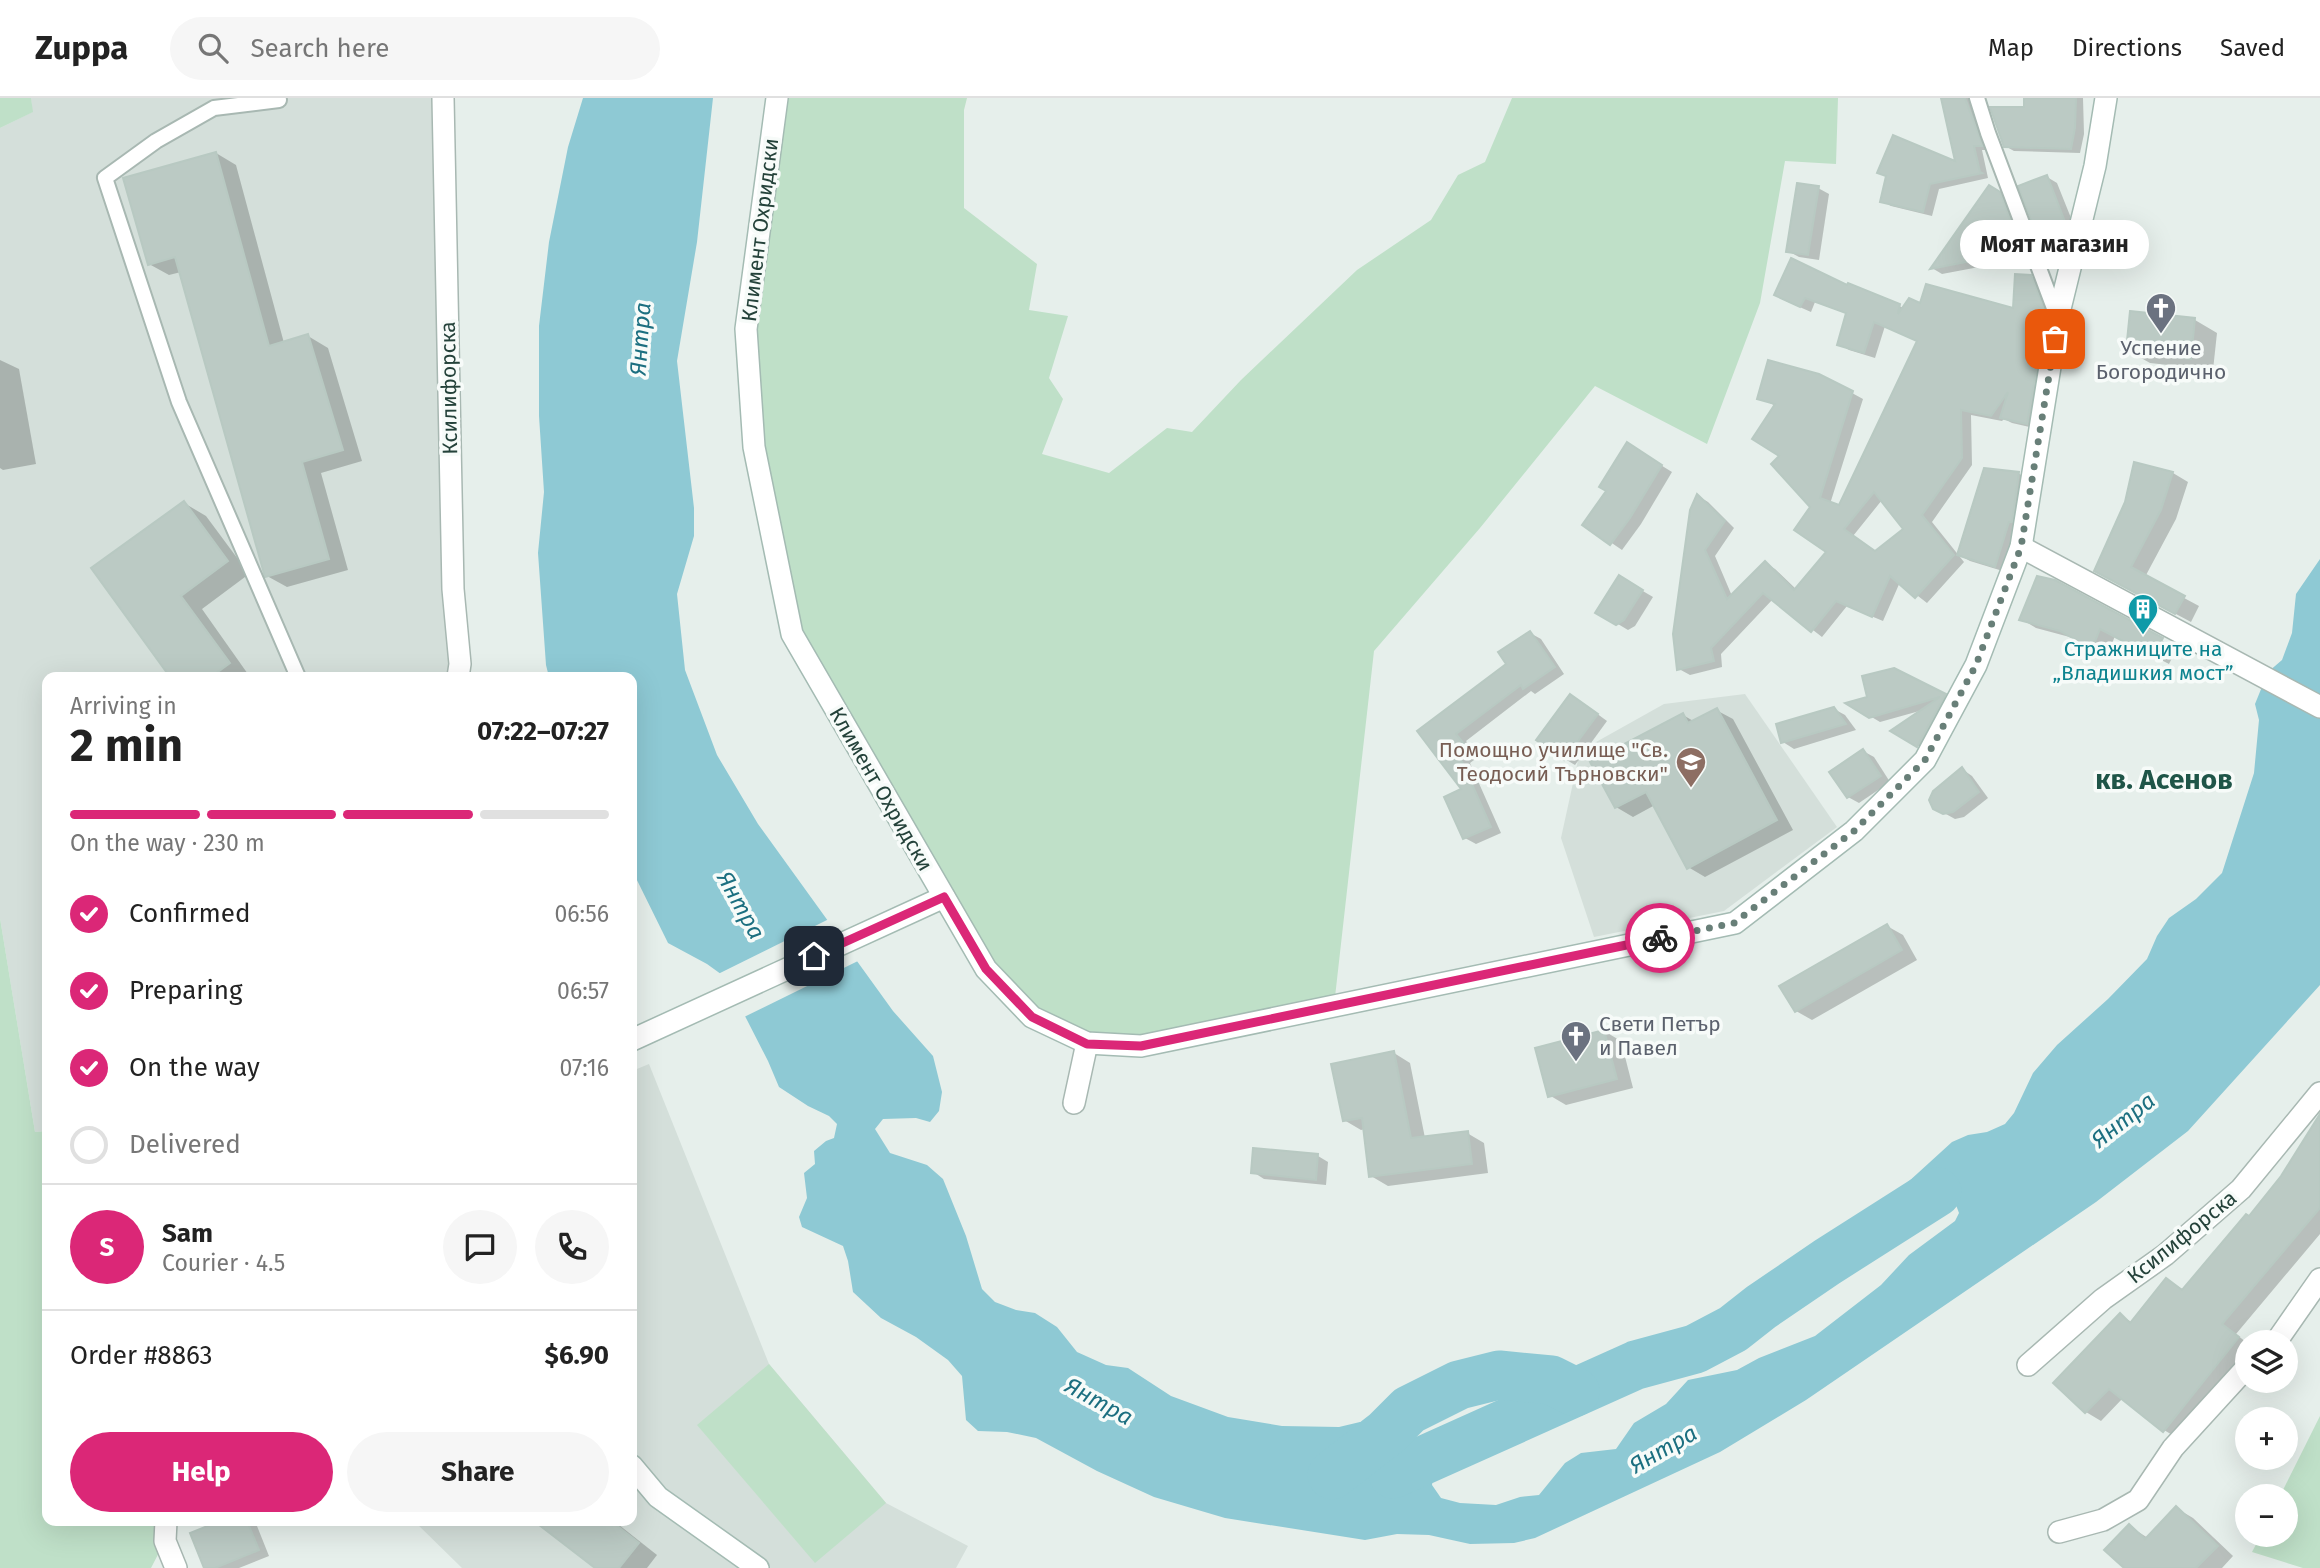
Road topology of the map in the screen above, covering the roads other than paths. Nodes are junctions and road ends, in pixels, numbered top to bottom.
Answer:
1 (443, 98) edge
2 (777, 98) edge
3 (1977, 98) edge
4 (2106, 98) edge
5 (279, 100) dead end
6 (2058, 317) junction
7 (2021, 547) junction
8 (296, 672) edge
9 (459, 672) edge
10 (2320, 707) edge
11 (944, 897) junction
12 (637, 1038) edge
13 (1087, 1044) junction
14 (2320, 1093) edge
15 (1074, 1103) dead end
16 (2320, 1279) edge
17 (2284, 1330) edge
18 (2028, 1365) dead end
19 (2235, 1380) edge
20 (637, 1472) edge
21 (166, 1526) edge
22 (2059, 1532) dead end
23 (176, 1568) edge
24 (758, 1568) edge

1 - 9 street, Ксилифорска
2 - 11 street, Климент Охридски
3 - 6 lane
4 - 6 street, Климент Охридски
5 - 8 lane
6 - 7 street, Климент Охридски
7 - 10 street
7 - 13 street, Климент Охридски
11 - 12 street
11 - 13 street, Климент Охридски
13 - 15 street
14 - 18 street, Ксилифорска
16 - 17 street
19 - 22 street
20 - 24 street
21 - 23 street

